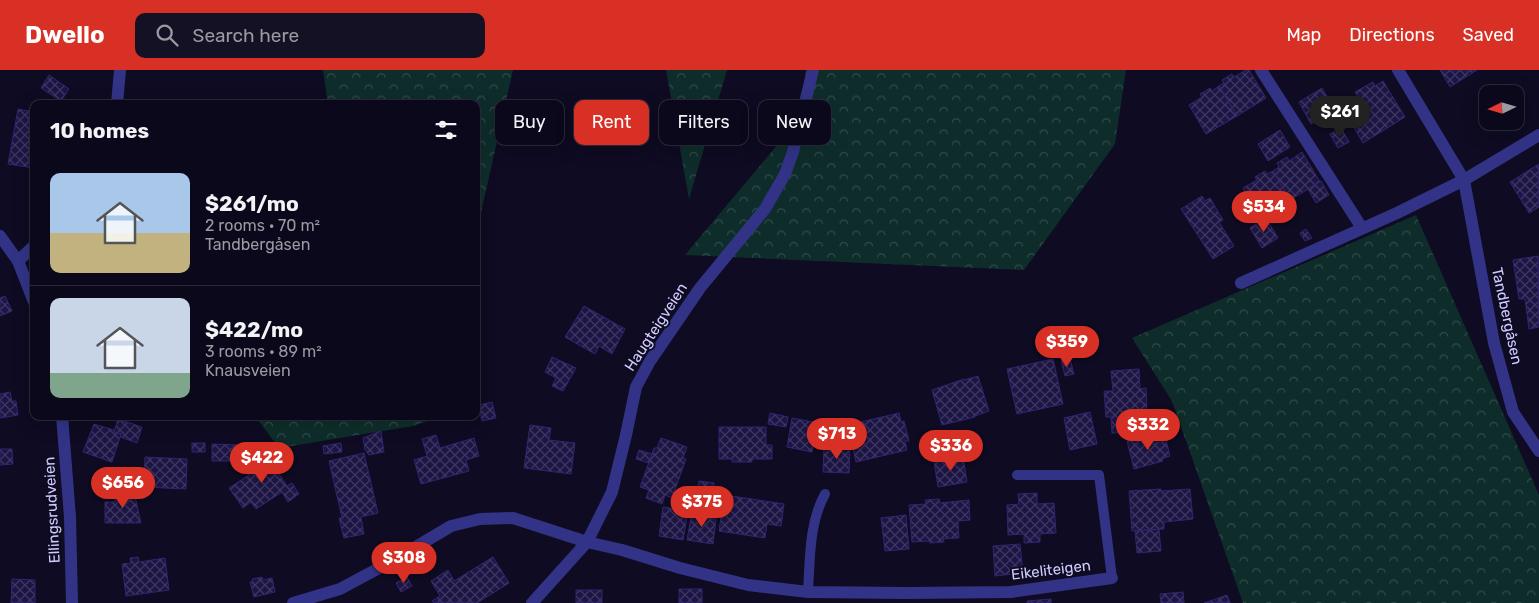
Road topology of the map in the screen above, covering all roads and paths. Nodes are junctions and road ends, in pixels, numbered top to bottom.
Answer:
1 (120, 70) edge
2 (813, 70) edge
3 (1261, 70) edge
4 (1398, 70) edge
5 (116, 100) edge
6 (1539, 135) edge
7 (1464, 180) junction
8 (1362, 228) junction
9 (0, 236) edge
10 (30, 250) edge
11 (18, 261) junction
12 (1240, 283) dead end
13 (30, 292) edge
14 (62, 420) edge
15 (1539, 451) edge
16 (1017, 475) dead end
17 (825, 494) dead end
18 (587, 542) junction
19 (1112, 578) joint
20 (808, 592) junction
21 (72, 603) edge
22 (293, 603) edge
23 (532, 603) edge

1 - 5 street
2 - 18 street, Haugteigveien
3 - 8 street
4 - 7 street, Tandbergåsen
6 - 7 street
7 - 8 street
7 - 15 street, Tandbergåsen
8 - 12 street
9 - 11 street
10 - 11 street
11 - 13 street
14 - 21 street, Ellingsrudveien
16 - 19 lane, Eikeliteigen
17 - 20 lane
18 - 20 street, Eikeliteigen
18 - 22 street, Eikeliteigen
18 - 23 street, Haugteigveien
19 - 20 street, Eikeliteigen

